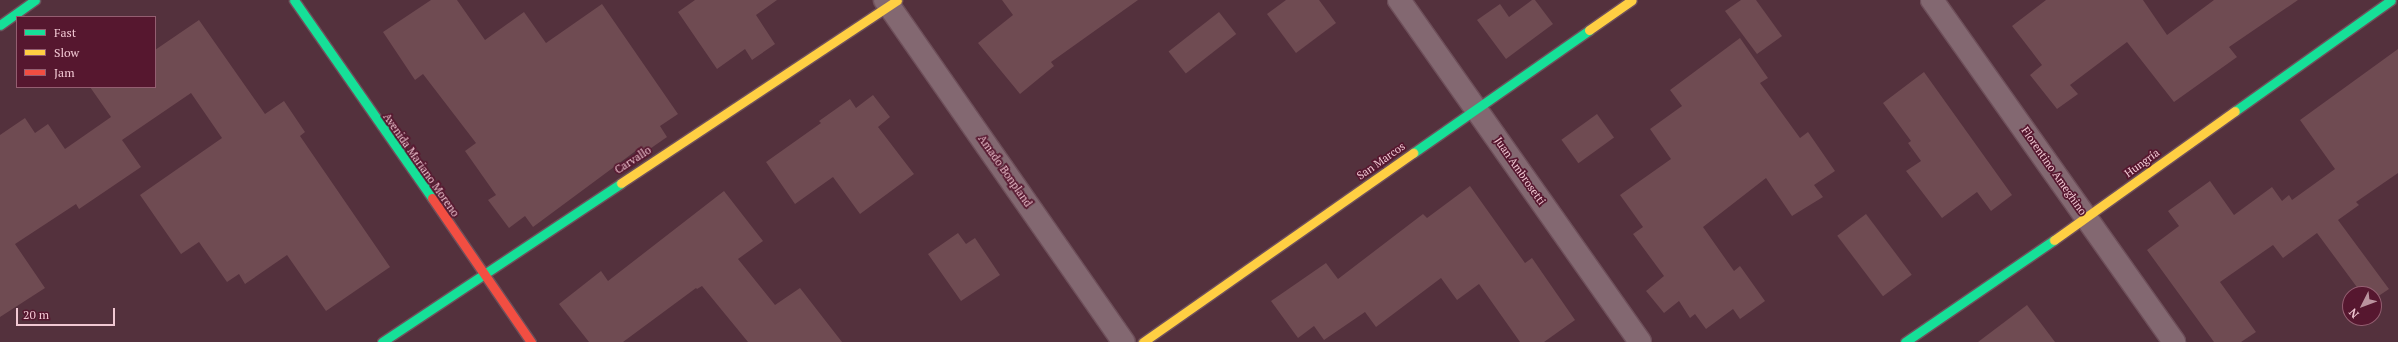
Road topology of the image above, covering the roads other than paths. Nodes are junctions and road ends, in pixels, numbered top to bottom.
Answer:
1 (35, 0) edge
2 (294, 0) edge
3 (1400, 0) edge
4 (1632, 0) edge
5 (1932, 0) edge
6 (2391, 0) edge
7 (890, 2) edge
8 (0, 25) edge
9 (1476, 109) junction
10 (2087, 217) junction
11 (482, 274) junction
12 (382, 342) edge
13 (531, 342) edge
14 (1124, 342) edge
15 (1143, 342) edge
16 (1640, 342) edge
17 (1905, 342) edge
18 (2174, 342) edge

1 - 8 street
2 - 11 street, Avenida Mariano Moreno
3 - 9 street, Juan Ambrosetti
4 - 9 street, San Marcos
5 - 10 street, Florentino Ameghino
6 - 10 street, Hungría
7 - 11 street, Carvallo
7 - 14 street, Amado Bonpland
9 - 15 street, San Marcos
9 - 16 street, Juan Ambrosetti
10 - 17 street, Hungría
10 - 18 street, Florentino Ameghino
11 - 12 street, Carvallo
11 - 13 street, Avenida Mariano Moreno

